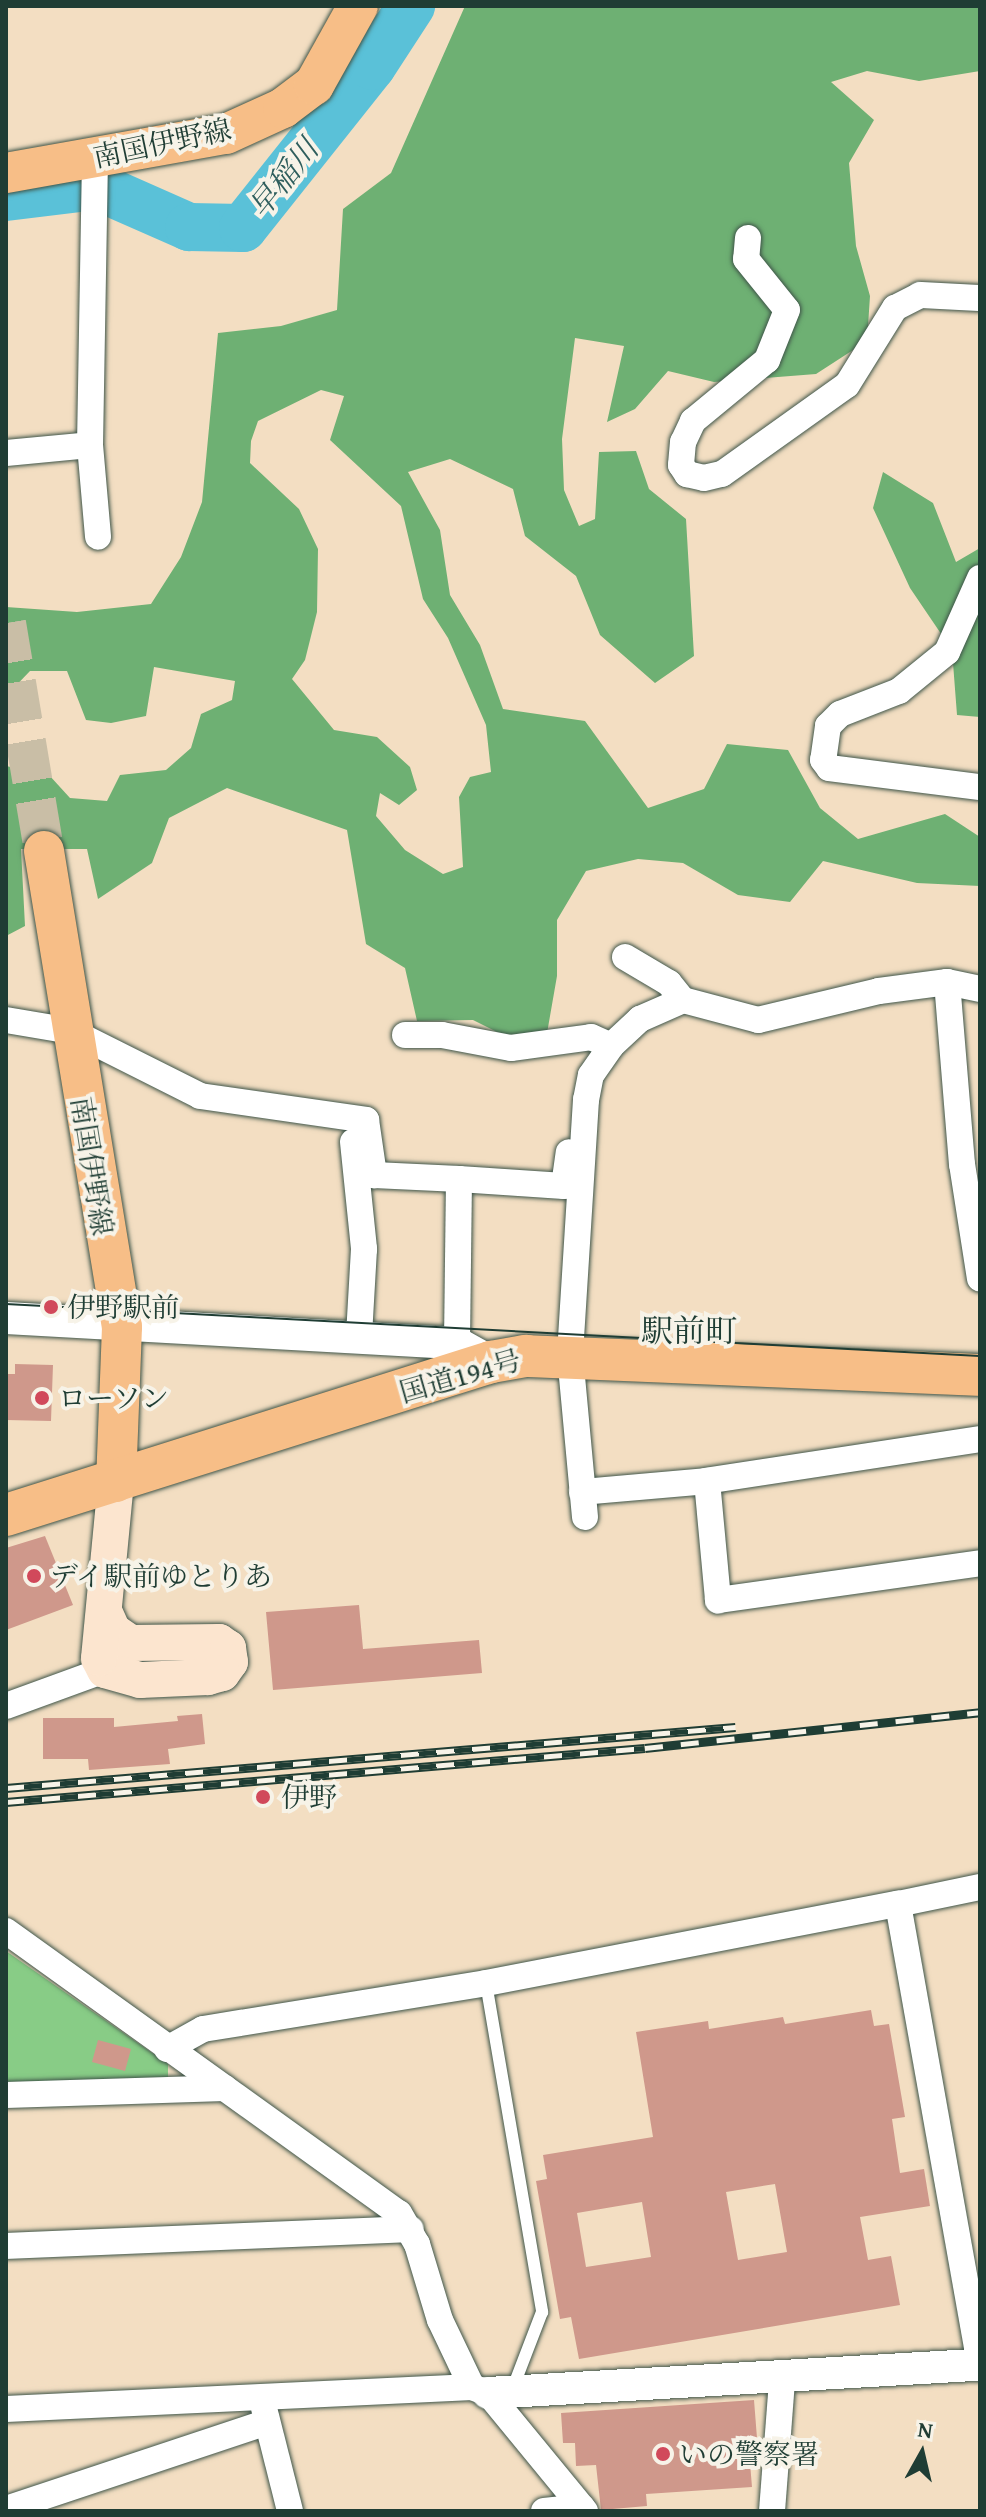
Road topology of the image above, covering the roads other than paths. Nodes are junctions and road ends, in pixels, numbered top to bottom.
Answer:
1 (358, 6) edge
2 (95, 159) junction
3 (6, 173) edge
4 (748, 238) dead end
5 (980, 298) edge
6 (90, 445) junction
7 (6, 453) edge
8 (98, 537) dead end
9 (980, 578) edge
10 (980, 787) edge
11 (44, 851) tunnel mouth
12 (625, 957) dead end
13 (947, 982) junction
14 (980, 989) edge
15 (683, 1000) junction
16 (6, 1020) edge
17 (71, 1031) junction
18 (405, 1035) dead end
19 (611, 1046) junction
20 (586, 1100) junction
21 (356, 1119) junction
22 (971, 1165) edge
23 (459, 1179) junction
24 (980, 1279) edge
25 (6, 1318) edge
26 (122, 1327) junction
27 (359, 1336) junction
28 (474, 1352) junction
29 (570, 1354) junction
30 (980, 1375) edge
31 (980, 1439) edge
32 (707, 1481) junction
33 (116, 1482) junction
34 (6, 1515) edge
35 (980, 1563) edge
36 (104, 1611) junction
37 (105, 1670) junction
38 (6, 1706) edge
39 (980, 1887) edge
40 (898, 1904) junction
41 (6, 1931) edge
42 (486, 1983) junction
43 (167, 2049) junction
44 (225, 2088) junction
45 (6, 2095) edge
46 (411, 2229) junction
47 (6, 2246) edge
48 (980, 2365) edge
49 (782, 2380) junction
50 (490, 2391) junction
51 (6, 2409) edge
52 (264, 2412) junction
53 (6, 2509) edge
54 (584, 2509) edge
55 (290, 2511) edge
56 (544, 2511) edge
57 (772, 2511) edge
58 (783, 2511) edge

1 - 2 main road, 南国伊野線
2 - 3 main road, 南国伊野線
2 - 6 street
4 - 5 street
6 - 7 street
6 - 8 street
9 - 10 street
11 - 17 main road, 南国伊野線
12 - 15 street
13 - 14 street
13 - 15 street
13 - 22 street
15 - 19 street
16 - 17 street
17 - 21 street
17 - 26 main road, 南国伊野線
18 - 19 street
19 - 20 street
20 - 23 street
20 - 29 street
21 - 23 street
21 - 27 street
22 - 24 street
23 - 28 street
25 - 26 street
26 - 27 street
26 - 33 main road, 南国伊野線
27 - 28 street
28 - 29 highway, 国道194号
28 - 33 highway, 国道194号
29 - 30 highway, 国道194号
29 - 32 street
31 - 32 street
32 - 35 street
33 - 34 highway, 国道194号
33 - 36 main road
36 - 37 main road
36 - 37 main road
37 - 38 street
39 - 40 street
40 - 42 street
40 - 48 street
41 - 43 street
42 - 43 street
42 - 50 lane
43 - 44 street
44 - 45 street
44 - 46 street
46 - 47 street
46 - 50 street
48 - 49 street
49 - 50 street
49 - 57 street
50 - 52 street
50 - 54 street
51 - 52 street
52 - 53 street
52 - 55 street
54 - 56 street
57 - 58 street

